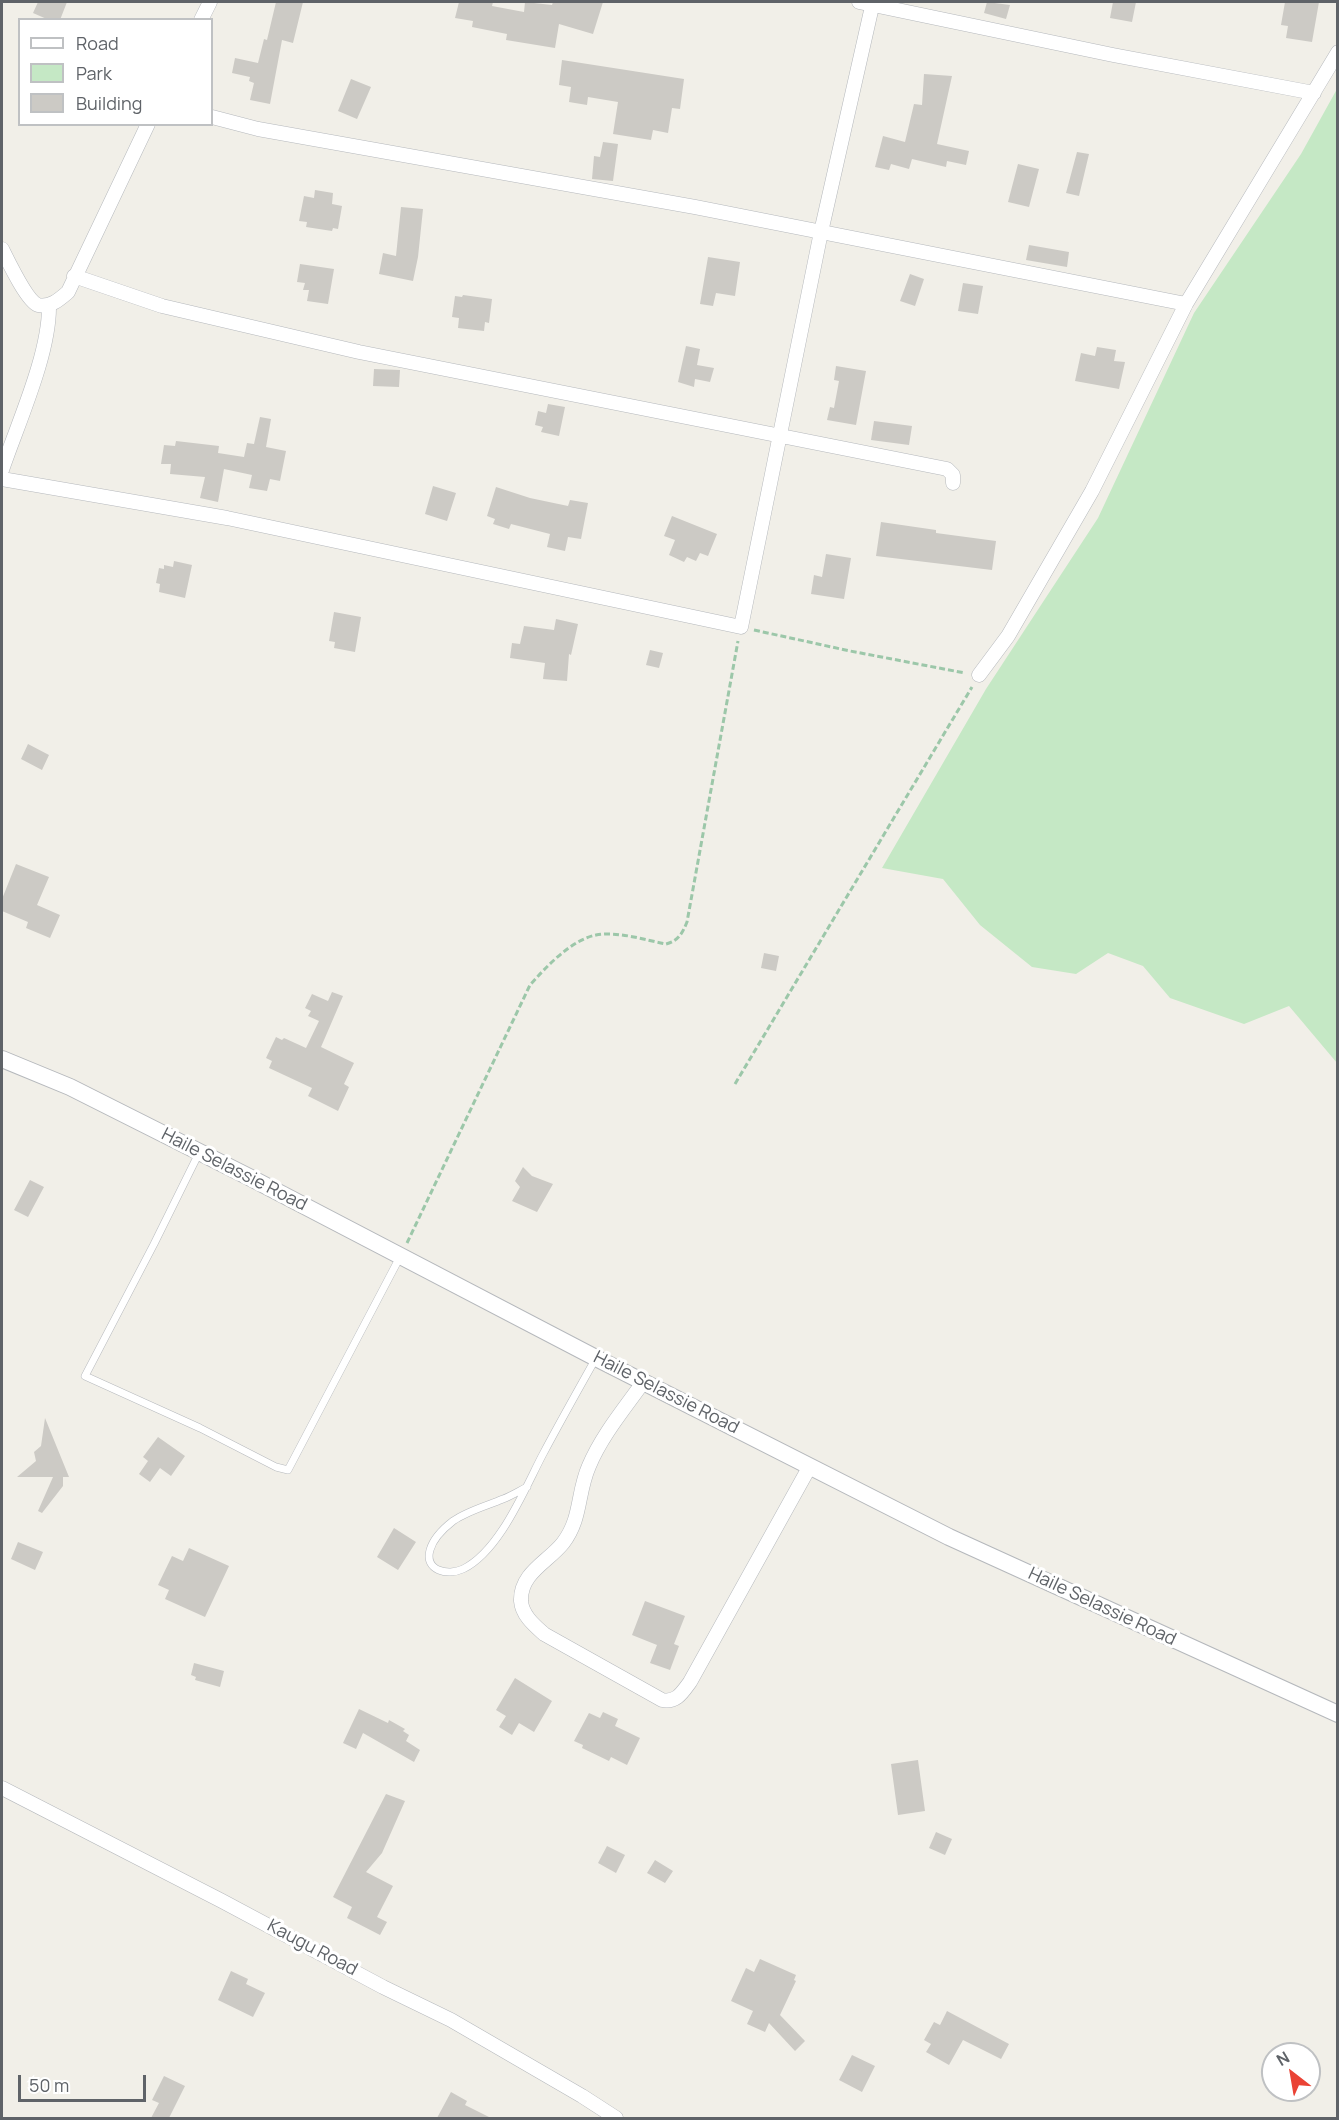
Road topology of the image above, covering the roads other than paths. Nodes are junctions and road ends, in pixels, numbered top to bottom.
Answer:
1 (210, 2) edge
2 (868, 2) edge
3 (202, 18) edge
4 (1338, 52) edge
5 (1314, 93) junction
6 (213, 117) edge
7 (147, 126) edge
8 (821, 232) junction
9 (2, 249) edge
10 (74, 276) junction
11 (1186, 304) junction
12 (49, 305) junction
13 (779, 435) junction
14 (2, 470) edge
15 (2, 479) edge
16 (953, 483) dead end
17 (979, 675) road end
18 (2, 1059) edge
19 (199, 1153) junction
20 (401, 1255) junction
21 (596, 1358) junction
22 (644, 1381) junction
23 (810, 1466) junction
24 (527, 1487) junction
25 (1338, 1714) edge
26 (2, 1788) edge
27 (616, 2118) edge

1 - 3 street
2 - 5 street
2 - 8 street
4 - 5 street
5 - 11 street
6 - 8 street
7 - 10 street
8 - 11 street
8 - 13 street
9 - 12 street
10 - 12 street
10 - 13 street
11 - 17 street
12 - 14 street
13 - 15 street
13 - 16 street
18 - 19 street, Haile Selassie Road
19 - 20 street, Haile Selassie Road
19 - 20 lane
20 - 21 street, Haile Selassie Road
21 - 22 street, Haile Selassie Road
21 - 24 lane
22 - 23 street, Haile Selassie Road
22 - 23 street
23 - 25 street, Haile Selassie Road
24 - 24 lane
26 - 27 street, Kaugu Road

